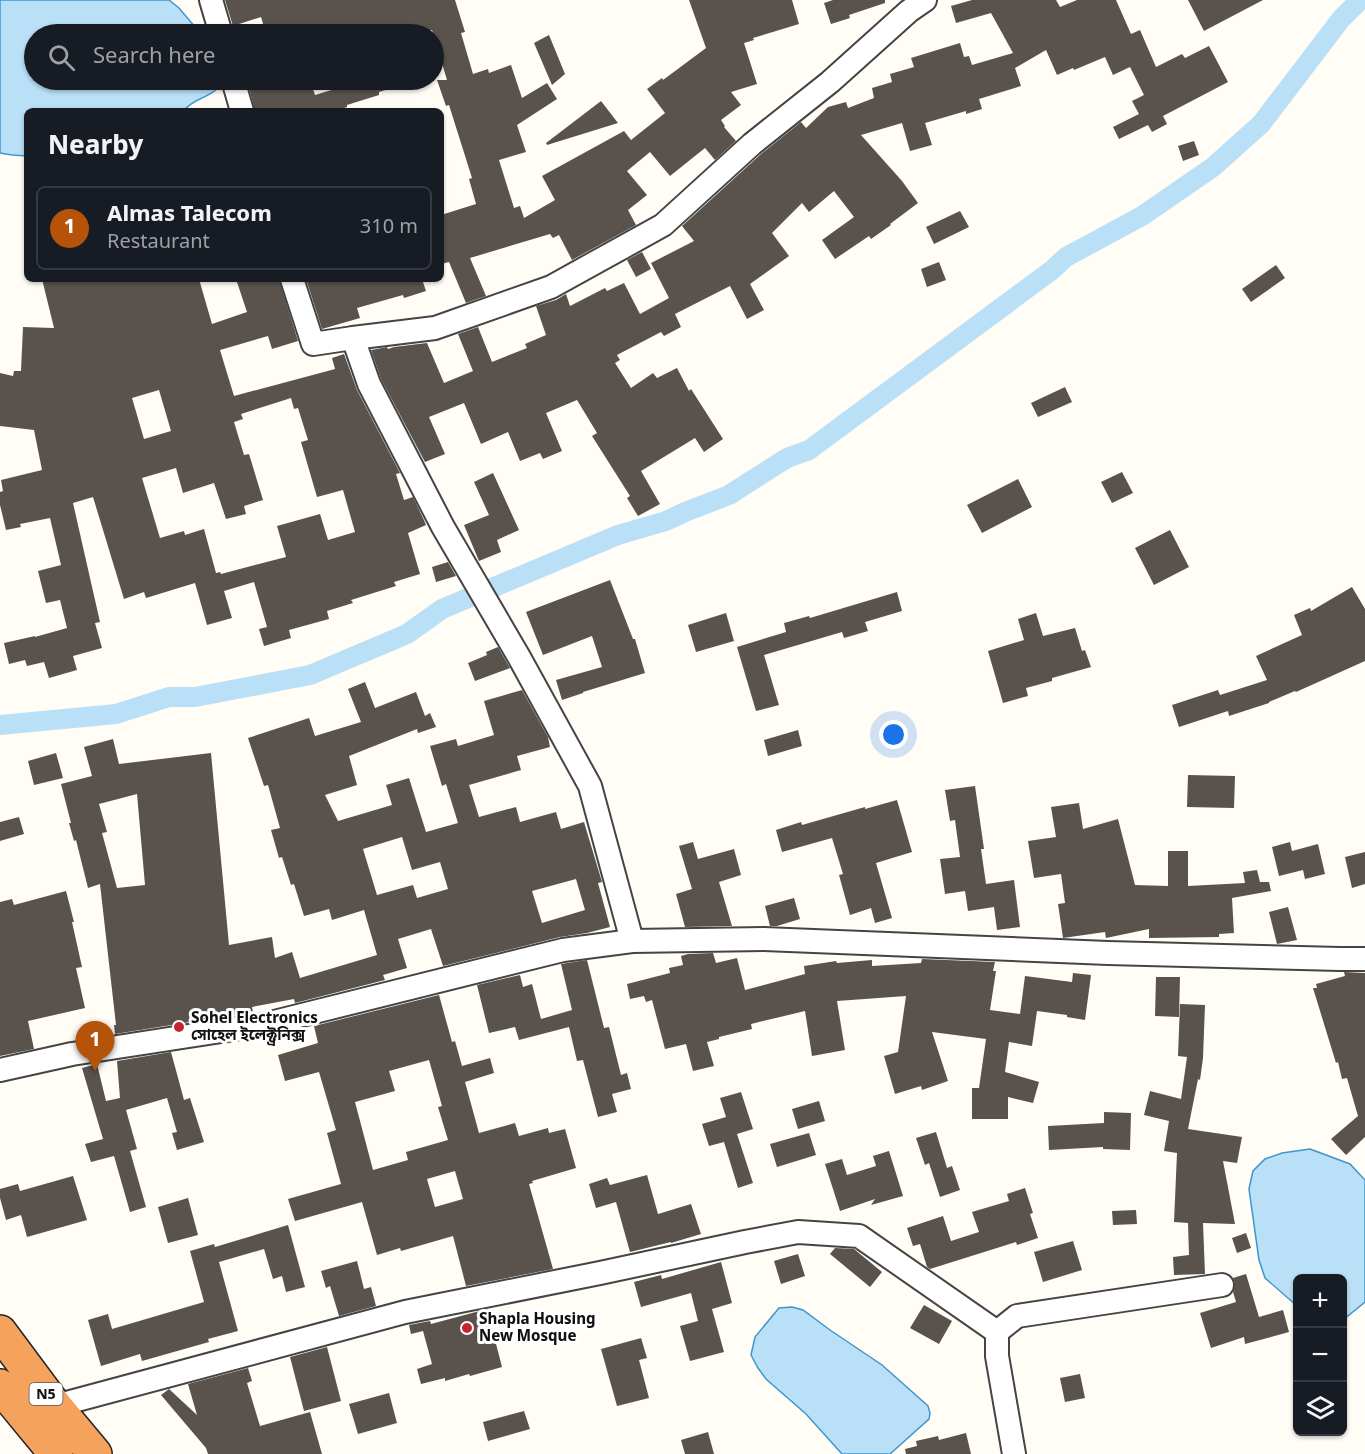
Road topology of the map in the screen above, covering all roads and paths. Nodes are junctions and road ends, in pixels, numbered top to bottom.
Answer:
1 (211, 0) edge
2 (925, 0) edge
3 (218, 24) edge
4 (236, 90) edge
5 (241, 108) edge
6 (293, 282) edge
7 (353, 338) junction
8 (632, 941) junction
9 (1365, 959) edge
10 (0, 1070) edge
11 (1222, 1285) dead end
12 (0, 1332) edge
13 (997, 1332) junction
14 (0, 1386) edge
15 (56, 1406) junction
16 (56, 1454) edge
17 (95, 1454) edge
18 (1014, 1454) edge

1 - 3 street
2 - 7 street
4 - 5 street
6 - 7 street
7 - 8 street
8 - 9 street
8 - 10 street
11 - 13 street
12 - 15 highway, N5
13 - 15 street
13 - 18 street
14 - 16 highway, N5
15 - 17 highway, N5

